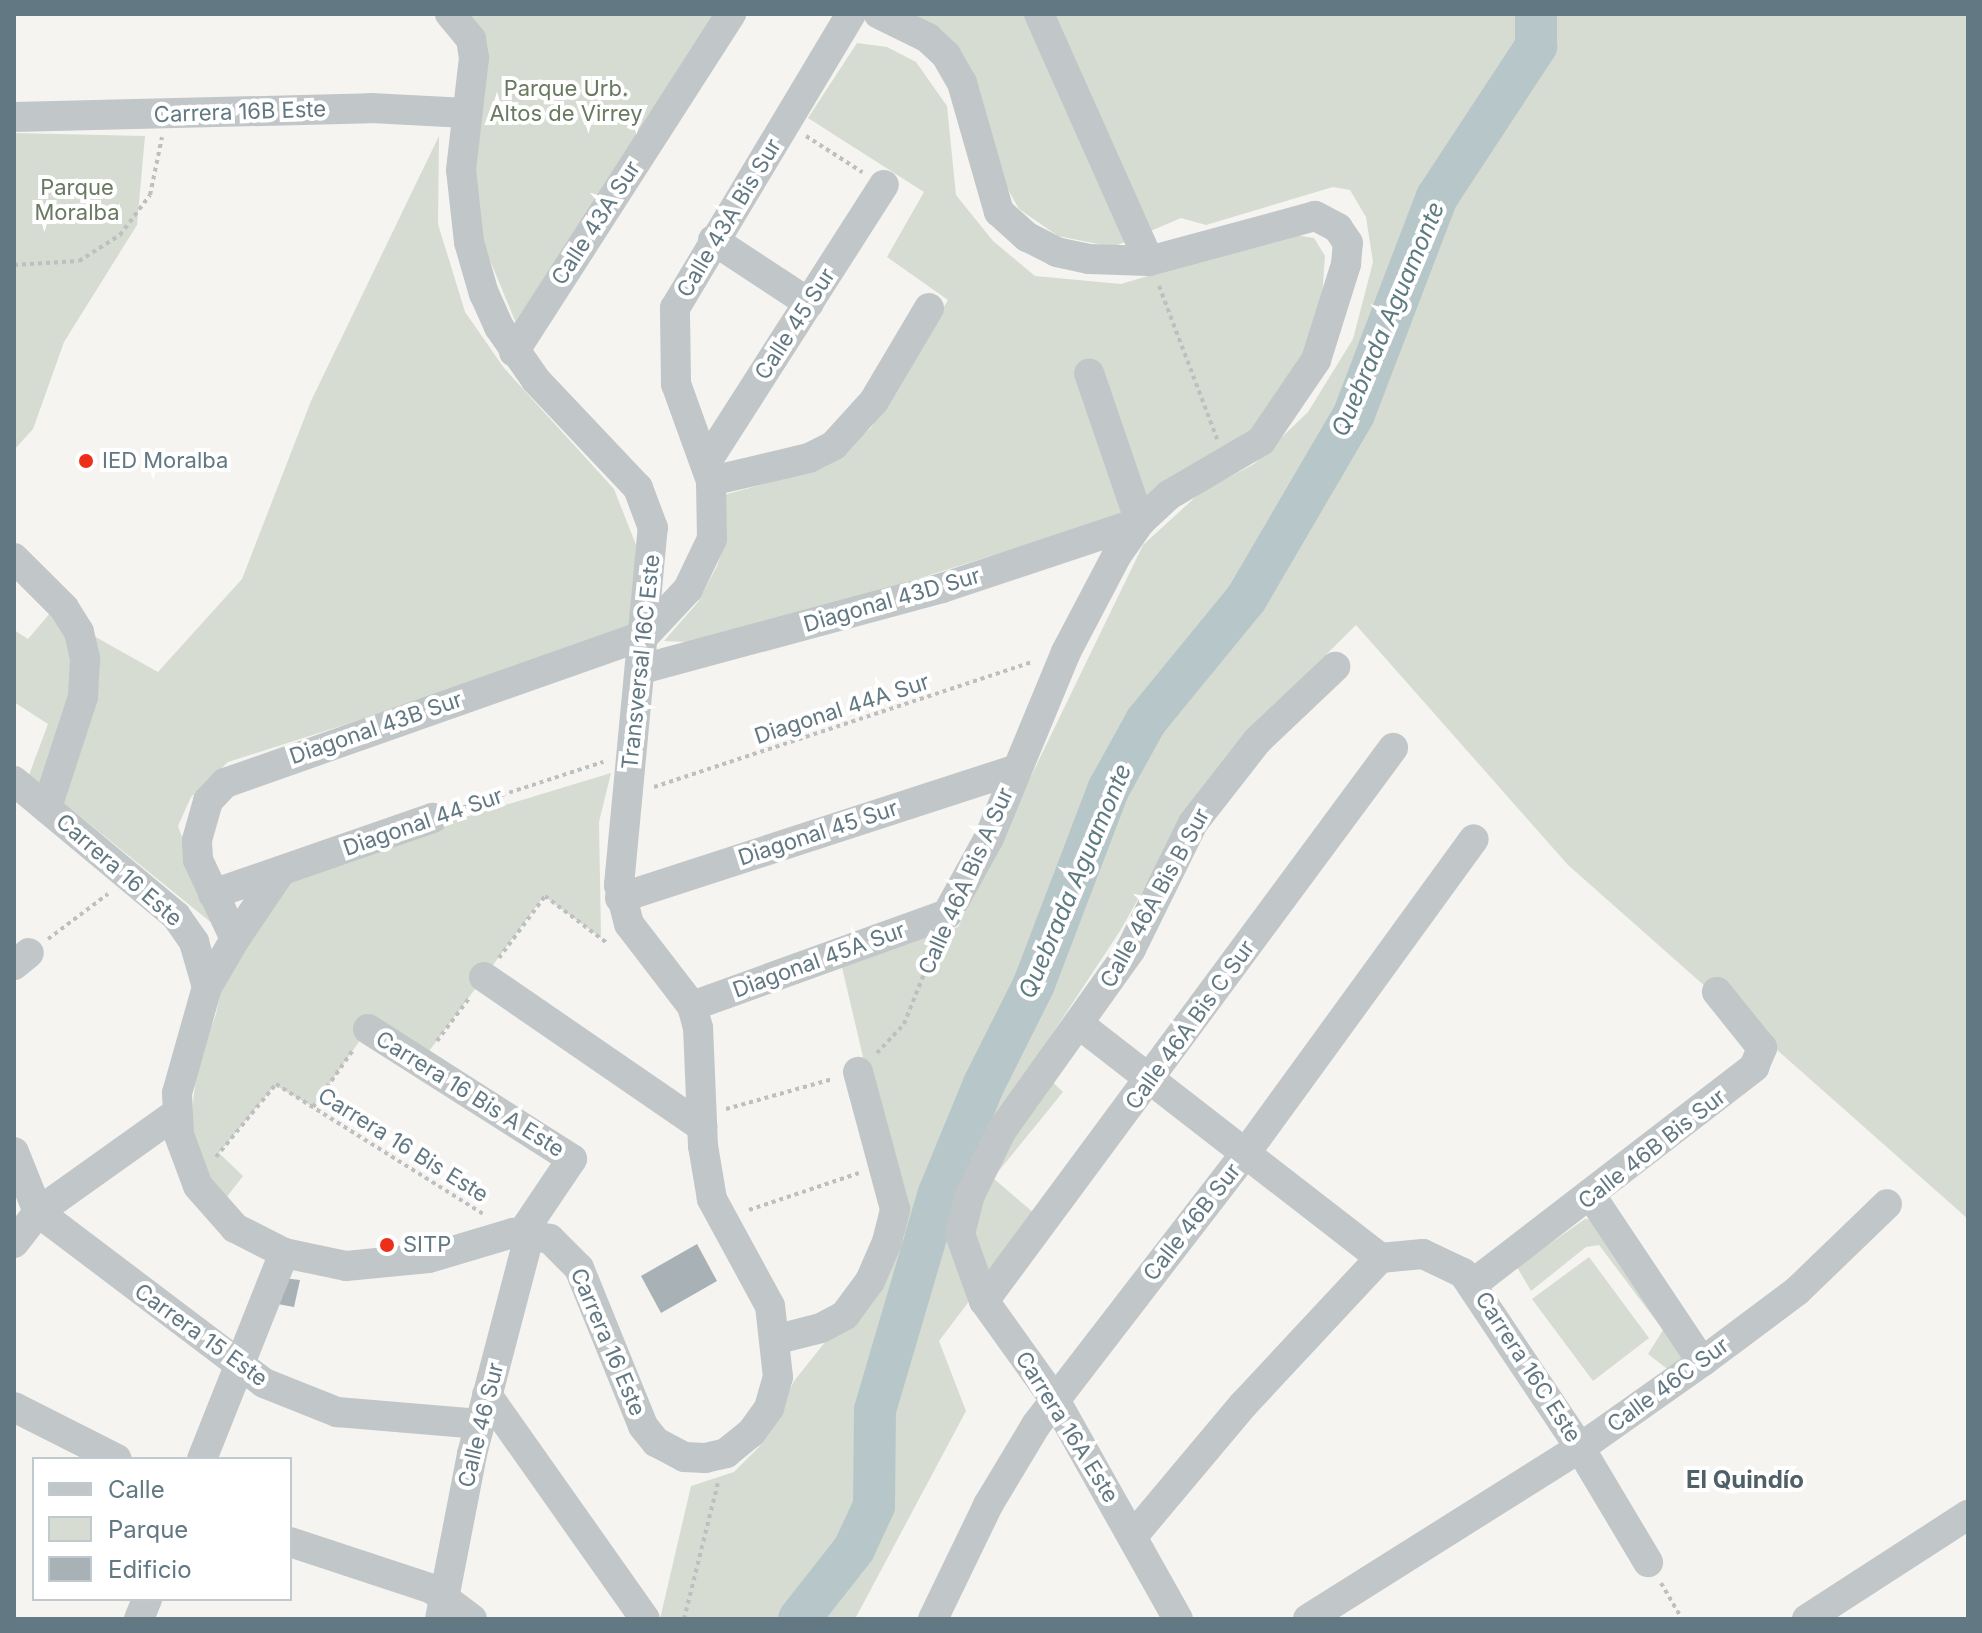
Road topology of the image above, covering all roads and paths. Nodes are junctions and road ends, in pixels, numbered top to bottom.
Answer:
1 (450, 14) edge
2 (731, 14) edge
3 (851, 14) edge
4 (879, 14) edge
5 (1039, 14) edge
6 (466, 113) junction
7 (165, 115) junction
8 (14, 117) edge
9 (787, 124) junction
10 (884, 185) joint
11 (713, 240) junction
12 (1149, 261) junction
13 (14, 265) edge
14 (809, 303) junction
15 (929, 308) dead end
16 (514, 352) junction
17 (1089, 373) dead end
18 (1225, 459) junction
19 (709, 472) junction
20 (1140, 522) junction
21 (14, 558) edge
22 (645, 635) junction
23 (1066, 652) junction
24 (1335, 667) dead end
25 (642, 669) junction
26 (1393, 748) dead end
27 (632, 752) junction
28 (1016, 769) junction
29 (14, 781) edge
30 (628, 796) junction
31 (47, 807) junction
32 (433, 818) joint
33 (1474, 839) dead end
34 (281, 871) junction
35 (129, 878) junction
36 (213, 894) junction
37 (620, 898) junction
38 (947, 914) junction
39 (235, 939) junction
40 (22, 959) edge
41 (484, 977) dead end
42 (207, 987) junction
43 (1717, 992) dead end
44 (692, 1006) junction
45 (1080, 1025) junction
46 (368, 1029) joint
47 (858, 1072) junction
48 (1150, 1080) junction
49 (313, 1107) junction
50 (177, 1113) junction
51 (701, 1122) junction
52 (14, 1152) edge
53 (1245, 1154) junction
54 (572, 1159) joint
55 (884, 1165) junction
56 (196, 1181) junction
57 (1592, 1197) junction
58 (1887, 1204) dead end
59 (38, 1212) junction
60 (722, 1219) junction
61 (522, 1233) junction
62 (960, 1234) joint
63 (14, 1243) edge
64 (284, 1253) junction
65 (1380, 1258) junction
66 (1474, 1283) junction
67 (984, 1301) junction
68 (778, 1339) junction
69 (1702, 1362) junction
70 (239, 1366) junction
71 (487, 1395) junction
72 (1055, 1400) junction
73 (14, 1407) edge
74 (479, 1424) junction
75 (1580, 1448) junction
76 (726, 1453) junction
77 (113, 1457) edge
78 (203, 1457) edge
79 (1968, 1515) edge
80 (1133, 1536) junction
81 (292, 1543) edge
82 (1648, 1562) joint
83 (442, 1607) edge
84 (472, 1619) edge
85 (645, 1619) edge
86 (684, 1619) edge
87 (933, 1619) edge
88 (1178, 1619) edge
89 (1308, 1619) edge
90 (1682, 1619) edge
91 (1807, 1619) edge

1 - 6 street, Transversal 16C Este
2 - 16 street, Calle 43A Sur
3 - 9 street, Calle 43A Bis Sur
4 - 12 street
5 - 12 street
6 - 7 street, Carrera 16B Este
6 - 16 street, Transversal 16C Este
7 - 8 street, Carrera 16B Este
7 - 13 path
9 - 10 path
9 - 11 street, Calle 43A Bis Sur
10 - 14 street, Calle 45 Sur
11 - 14 street
11 - 19 street, Calle 43A Bis Sur
12 - 18 path
12 - 18 street, Calle 46A Bis A Sur
14 - 19 street, Calle 45 Sur
15 - 19 street
16 - 22 street, Transversal 16C Este
17 - 20 street
18 - 20 street, Calle 46A Bis A Sur
19 - 22 street
20 - 23 street, Calle 46A Bis A Sur
20 - 25 street, Diagonal 43D Sur
21 - 31 street
22 - 25 street, Transversal 16C Este
22 - 36 street, Diagonal 43B Sur
23 - 28 street, Calle 46A Bis A Sur
23 - 30 path, Diagonal 44A Sur
24 - 45 street, Calle 46A Bis B Sur
25 - 27 street, Transversal 16C Este
26 - 48 street, Calle 46A Bis C Sur
27 - 30 street, Transversal 16C Este
27 - 32 path, Diagonal 44 Sur
28 - 37 street, Diagonal 45 Sur
28 - 38 street, Calle 46A Bis A Sur
29 - 31 street, Carrera 16 Este
30 - 37 street, Transversal 16C Este
31 - 35 street, Carrera 16 Este
32 - 34 street, Diagonal 44 Sur
33 - 53 street, Calle 46B Sur
34 - 36 street, Diagonal 44 Sur
34 - 39 street
35 - 40 path
35 - 42 street, Carrera 16 Este
36 - 39 street, Diagonal 43B Sur
37 - 44 street, Transversal 16C Este
38 - 44 street, Diagonal 45A Sur
38 - 47 path, Calle 46A Bis A Sur
39 - 42 street
41 - 51 street
42 - 50 street
43 - 57 street, Calle 46B Bis Sur
44 - 51 street, Transversal 16C Este
45 - 48 street
45 - 62 street, Calle 46A Bis B Sur
46 - 49 path
46 - 54 street, Carrera 16 Bis A Este
47 - 51 path
47 - 55 street
48 - 53 street
48 - 67 street, Calle 46A Bis C Sur
49 - 56 path, Carrera 16 Bis Este
49 - 61 path, Carrera 16 Bis Este
50 - 56 street
50 - 59 street
51 - 60 street, Transversal 16C Este
52 - 59 street
53 - 65 street
53 - 72 street, Calle 46B Sur
54 - 61 street, Calle 46 Sur
55 - 60 path
55 - 68 street
56 - 64 street
57 - 66 street, Calle 46B Bis Sur
57 - 69 street
58 - 69 street, Calle 46C Sur
59 - 63 street
59 - 70 street, Carrera 15 Este
60 - 68 street, Transversal 16C Este
61 - 64 street
61 - 71 street, Calle 46 Sur
61 - 76 street, Carrera 16 Este
62 - 67 street, Carrera 16A Este
64 - 70 street
65 - 66 street, Carrera 16C Este
65 - 80 street
66 - 75 street, Carrera 16C Este
67 - 72 street, Carrera 16A Este
68 - 76 street
69 - 75 street, Calle 46C Sur
70 - 74 street, Carrera 15 Este
70 - 78 street
71 - 74 street, Calle 46 Sur
71 - 85 street
72 - 80 street, Carrera 16A Este
72 - 87 street, Calle 46B Sur
73 - 77 street
74 - 83 street, Calle 46 Sur
75 - 82 street, Carrera 16C Este
75 - 89 street, Calle 46C Sur
76 - 86 path
79 - 91 street
80 - 88 street, Carrera 16A Este
81 - 83 street
82 - 90 path
83 - 84 street

